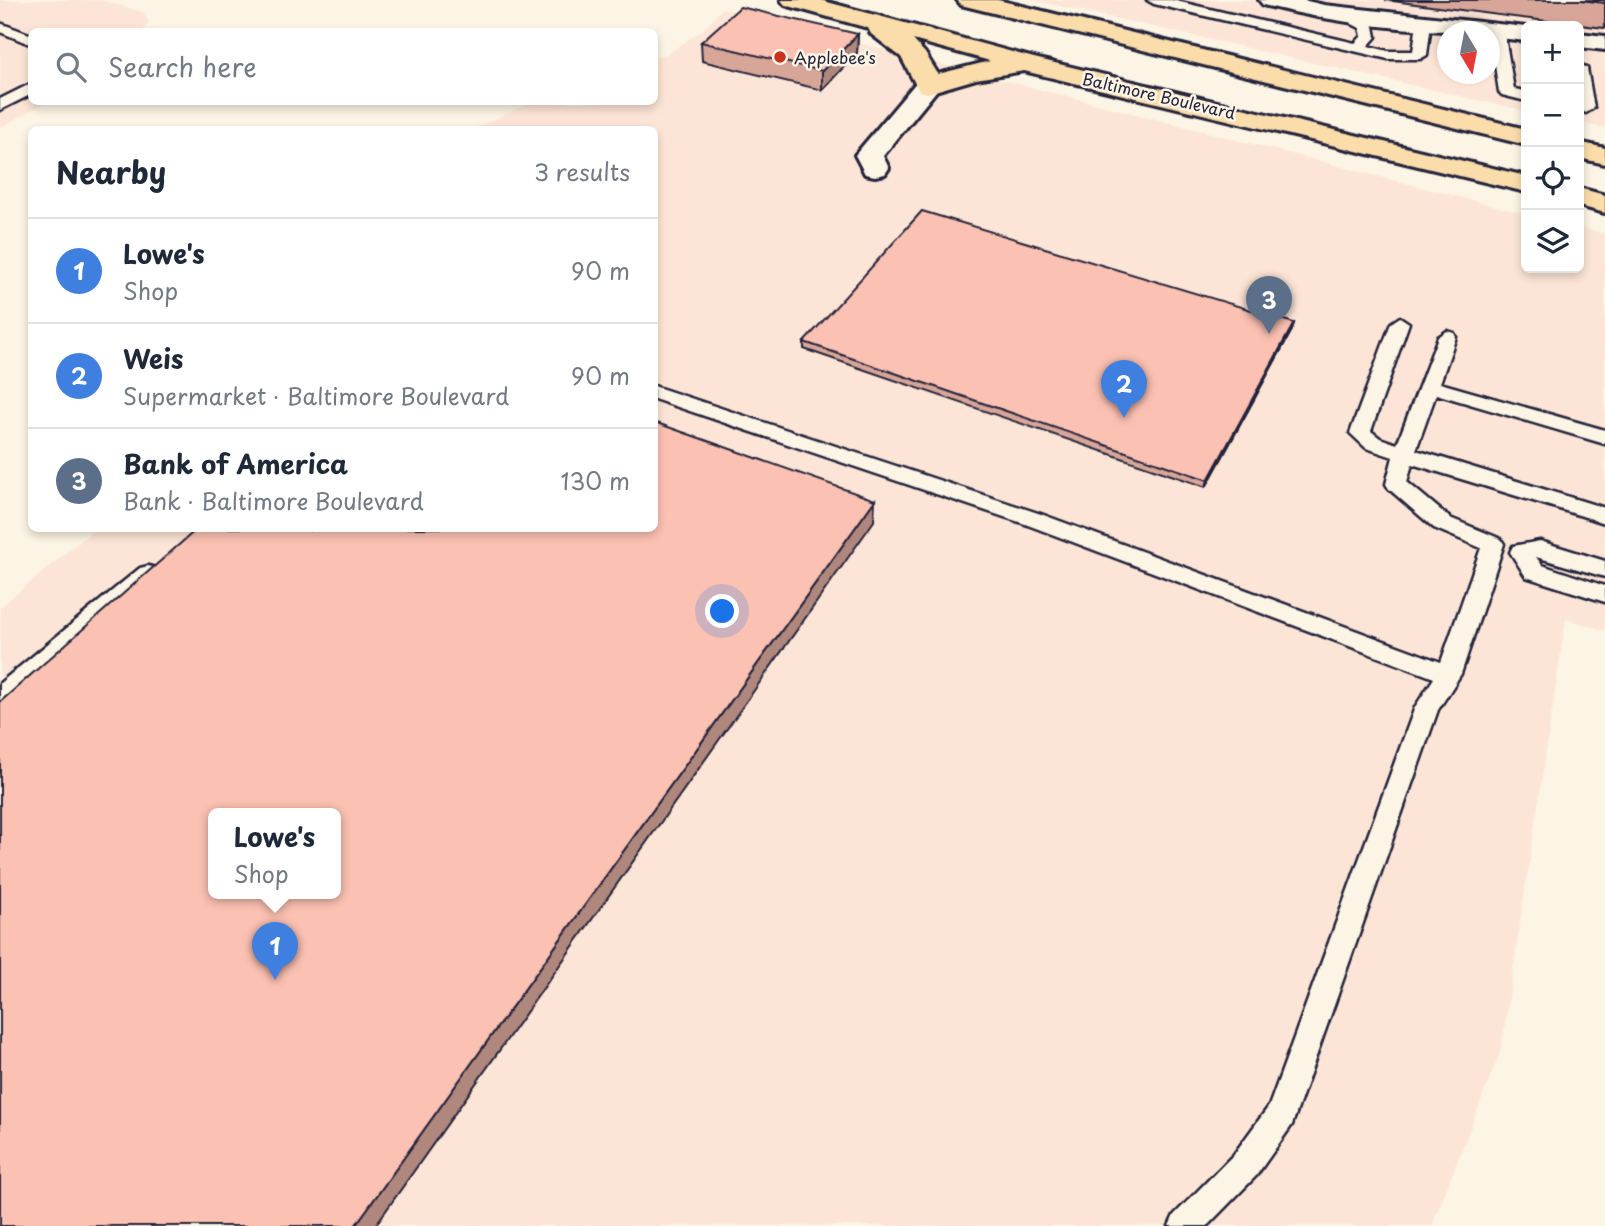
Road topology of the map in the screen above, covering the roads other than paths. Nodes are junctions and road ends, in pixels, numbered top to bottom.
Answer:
1 (793, 0) edge
2 (969, 0) edge
3 (1154, 0) edge
4 (1271, 0) edge
5 (1356, 18) junction
6 (866, 20) junction
7 (1424, 23) junction
8 (1437, 24) edge
9 (0, 27) edge
10 (1500, 31) edge
11 (1521, 33) edge
12 (28, 39) edge
13 (1584, 41) edge
14 (1605, 43) edge
15 (1360, 46) junction
16 (1500, 49) edge
17 (1028, 64) junction
18 (928, 85) junction
19 (28, 89) edge
20 (1521, 95) edge
21 (0, 105) edge
22 (1584, 108) edge
23 (1605, 112) edge
24 (1521, 134) edge
25 (1584, 139) edge
26 (1605, 142) edge
27 (1584, 151) edge
28 (1605, 156) edge
29 (875, 168) dead end
30 (1521, 183) edge
31 (1584, 198) edge
32 (1605, 204) edge
33 (1399, 324) dead end
34 (1447, 337) dead end
35 (1429, 386) junction
36 (658, 393) edge
37 (1605, 437) edge
38 (1404, 454) junction
39 (1605, 516) edge
40 (1493, 544) junction
41 (1521, 552) junction
42 (163, 562) edge
43 (1605, 569) edge
44 (1605, 594) edge
45 (1449, 674) junction
46 (0, 698) edge
47 (1185, 1226) edge

1 - 6 highway, Baltimore Boulevard
2 - 24 highway
3 - 15 lane
4 - 5 street
5 - 7 street
5 - 15 lane
6 - 17 highway, Baltimore Boulevard
6 - 18 highway
7 - 8 street
7 - 15 lane
9 - 12 lane
10 - 11 street
13 - 14 street
16 - 20 lane
17 - 18 highway
17 - 30 highway, Baltimore Boulevard
18 - 29 street
19 - 21 lane
22 - 23 lane
25 - 26 highway
27 - 28 highway
31 - 32 highway
33 - 38 lane
34 - 35 lane
35 - 37 lane
35 - 38 lane
36 - 45 lane
38 - 39 lane
38 - 40 lane
40 - 41 lane
40 - 45 lane
41 - 43 lane
41 - 44 lane
42 - 46 lane
45 - 47 lane

